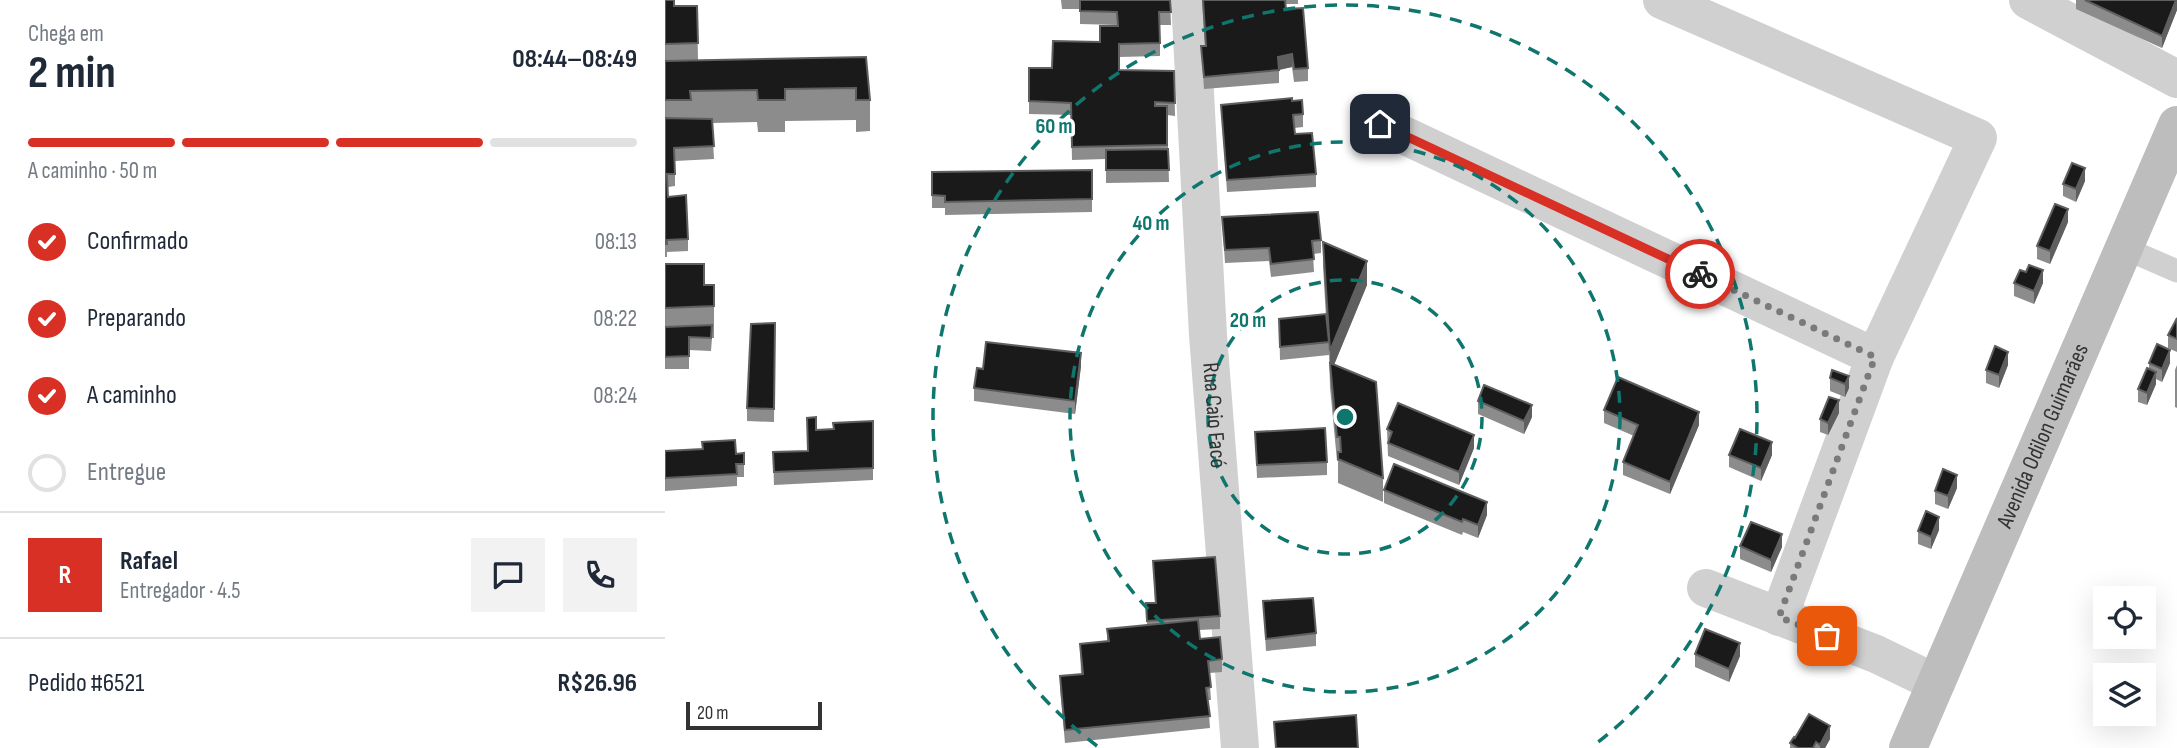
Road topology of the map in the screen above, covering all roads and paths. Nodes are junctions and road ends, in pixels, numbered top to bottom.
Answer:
1 (1191, 0) edge
2 (1662, 0) edge
3 (2028, 0) edge
4 (2177, 79) edge
5 (1380, 124) dead end
6 (2177, 125) edge
7 (2124, 248) junction
8 (2177, 271) edge
9 (1875, 357) junction
10 (1706, 588) dead end
11 (1779, 617) junction
12 (1936, 683) junction
13 (1240, 748) edge
14 (1908, 748) edge

1 - 13 street, Rua Caio Facó
2 - 9 street
3 - 4 street
5 - 9 street
6 - 7 street, Avenida Odilon Guimarães
7 - 8 lane
7 - 12 street, Avenida Odilon Guimarães
9 - 11 street
10 - 11 street
11 - 12 street
12 - 14 street, Avenida Odilon Guimarães

